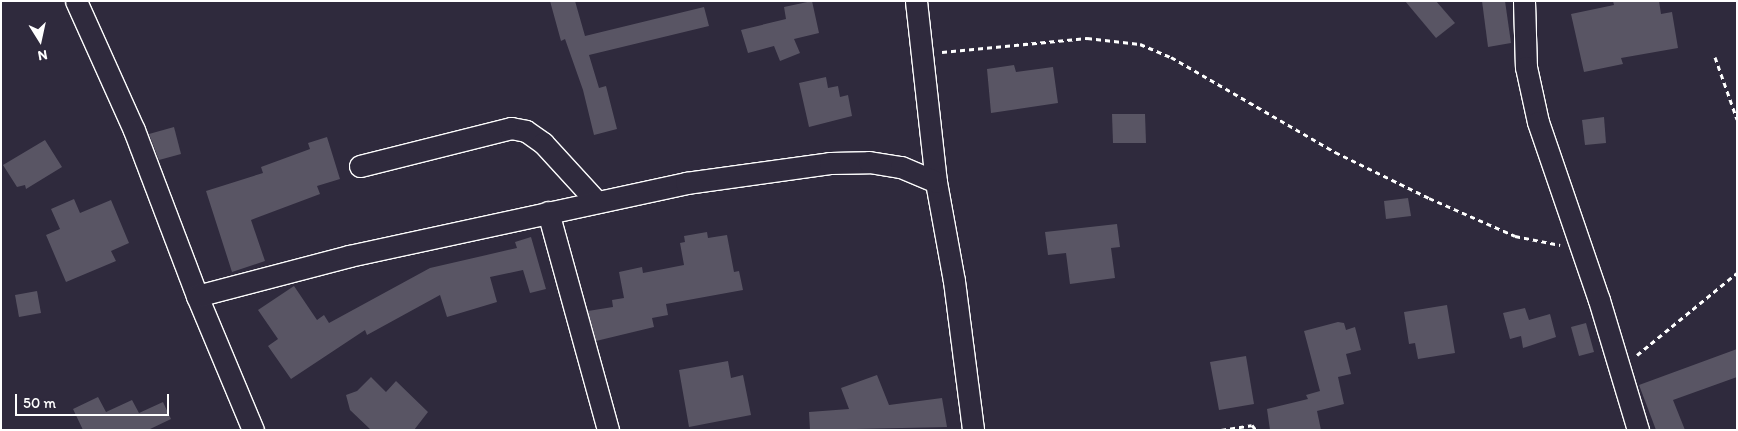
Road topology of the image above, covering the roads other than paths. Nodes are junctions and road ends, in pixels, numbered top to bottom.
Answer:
1 (76, 1) edge
2 (916, 1) edge
3 (1524, 1) edge
4 (360, 166) dead end
5 (936, 182) junction
6 (597, 202) junction
7 (548, 212) junction
8 (197, 296) junction
9 (253, 430) edge
10 (608, 430) edge
11 (973, 430) edge
12 (1638, 430) edge

1 - 8 street
2 - 5 street
3 - 12 street
4 - 6 street
5 - 6 street
5 - 11 street
6 - 7 street
7 - 8 street
7 - 10 street
8 - 9 street

